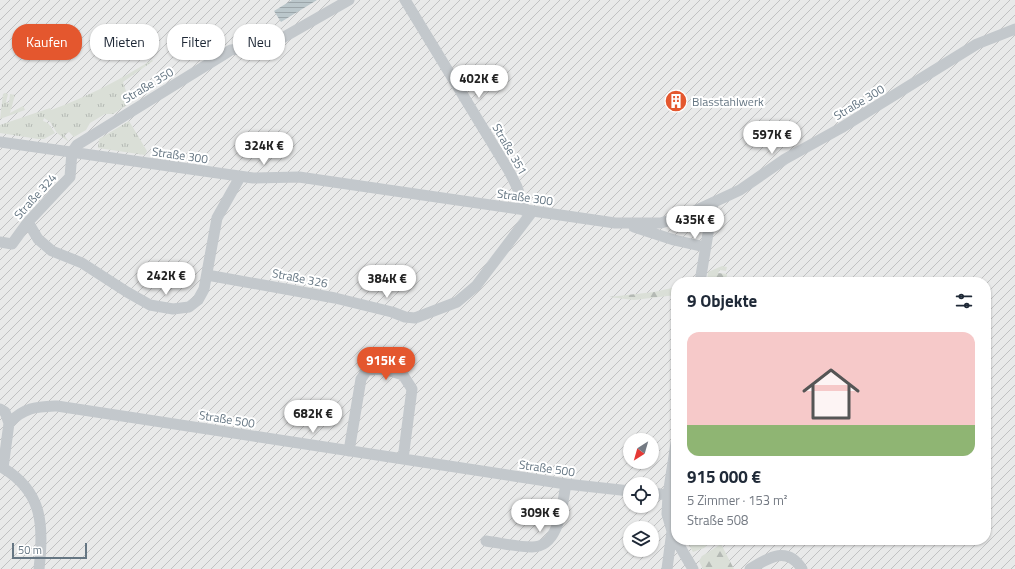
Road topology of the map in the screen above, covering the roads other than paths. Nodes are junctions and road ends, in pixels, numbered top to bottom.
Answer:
1 (349, 0) edge
2 (405, 0) edge
3 (1015, 22) edge
4 (1015, 29) edge
5 (1000, 33) junction
6 (0, 142) edge
7 (72, 152) junction
8 (240, 176) junction
9 (713, 203) junction
10 (529, 211) junction
11 (28, 222) junction
12 (625, 224) junction
13 (0, 242) edge
14 (706, 247) junction
15 (207, 275) junction
16 (701, 277) edge
17 (0, 408) edge
18 (9, 423) junction
19 (349, 451) junction
20 (403, 459) junction
21 (671, 476) edge
22 (566, 484) junction
23 (623, 490) edge
24 (659, 494) edge
25 (668, 495) junction
26 (671, 526) edge
27 (486, 542) dead end
28 (673, 545) edge
29 (680, 545) edge
30 (40, 569) edge
31 (667, 569) edge
32 (693, 569) edge
33 (750, 569) edge
34 (802, 569) edge

1 - 7 street, Straße 350
2 - 10 street, Straße 351
3 - 5 street, Straße 300
4 - 5 street, Straße 300
5 - 9 street, Straße 300
6 - 7 street, Straße 300
7 - 8 street, Straße 300
7 - 11 street, Straße 324
8 - 10 street, Straße 300
8 - 15 street
9 - 12 street, Straße 300
9 - 14 street
10 - 12 street, Straße 300
10 - 15 street, Straße 326
11 - 13 street, Straße 324
11 - 15 street
12 - 14 street
14 - 16 street
17 - 18 street
18 - 19 street, Straße 500
18 - 30 street
19 - 20 street, Straße 500
19 - 20 street
20 - 22 street, Straße 500
21 - 25 street
22 - 23 street, Straße 500
22 - 27 street
24 - 25 street
25 - 26 street
28 - 31 street
29 - 32 street
33 - 34 street

